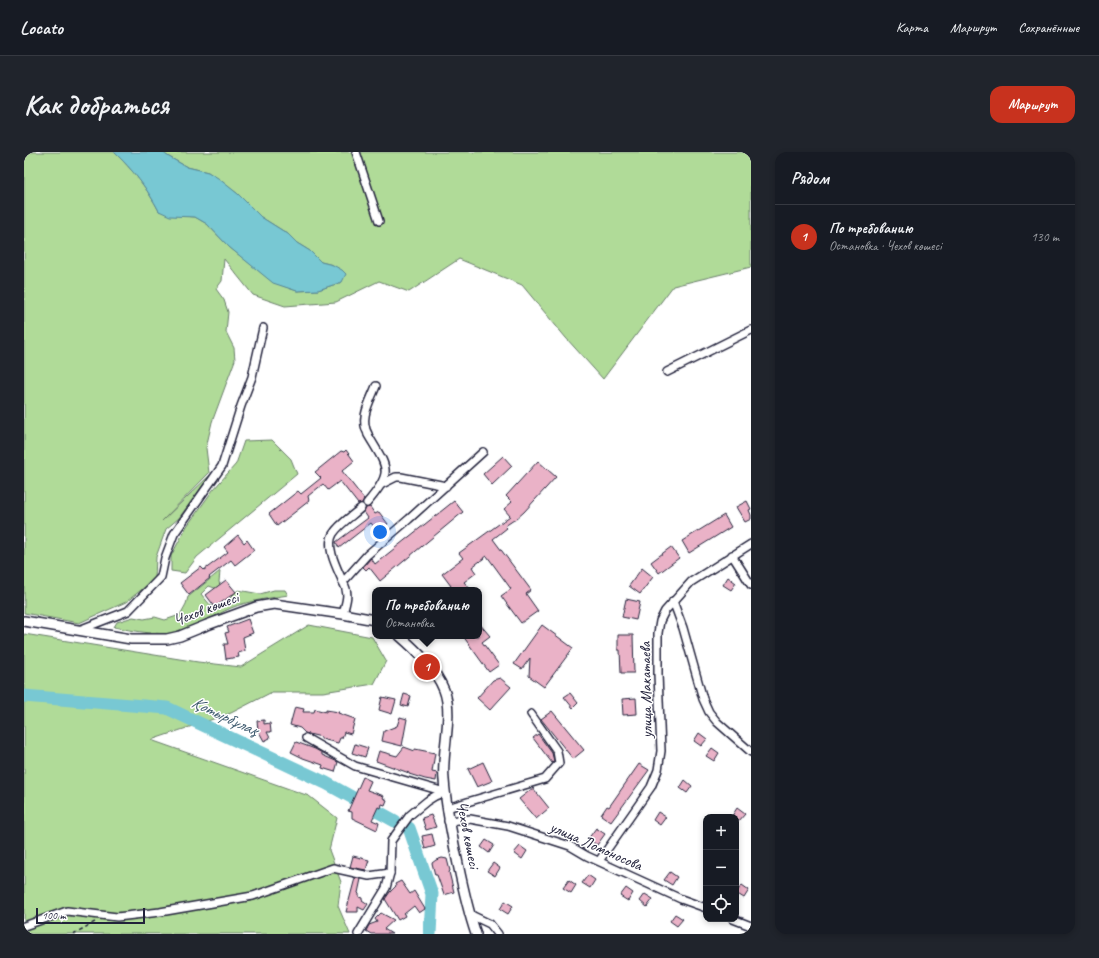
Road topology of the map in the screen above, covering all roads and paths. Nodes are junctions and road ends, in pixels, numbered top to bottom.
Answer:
1 (356, 152) edge
2 (379, 221) dead end
3 (263, 328) dead end
4 (751, 330) edge
5 (666, 372) dead end
6 (376, 386) dead end
7 (483, 452) dead end
8 (382, 484) junction
9 (446, 486) junction
10 (751, 544) edge
11 (732, 555) junction
12 (343, 582) junction
13 (751, 585) edge
14 (673, 601) junction
15 (343, 614) junction
16 (372, 619) edge
17 (24, 621) edge
18 (79, 630) junction
19 (403, 639) edge
20 (531, 714) dead end
21 (306, 738) dead end
22 (751, 752) edge
23 (445, 792) junction
24 (447, 808) junction
25 (448, 821) junction
26 (599, 861) junction
27 (390, 873) junction
28 (703, 907) edge
29 (469, 914) junction
30 (105, 916) junction
31 (739, 921) edge
32 (24, 926) edge
33 (751, 926) edge
34 (73, 934) edge
35 (358, 934) edge
36 (476, 934) edge
37 (498, 934) edge

1 - 2 street
3 - 18 street
4 - 5 street
6 - 8 street
7 - 9 street
8 - 9 street
8 - 12 street
9 - 12 street
10 - 11 street, улица Макатаева
11 - 13 street
11 - 14 street, улица Макатаева
12 - 15 street
14 - 22 street
14 - 26 street, улица Макатаева
15 - 16 main road, Чехов көшесі
15 - 18 main road, Чехов көшесі
17 - 18 main road, Чехов көшесі
19 - 23 main road, Чехов көшесі
20 - 24 street
21 - 23 street
23 - 24 main road, Чехов көшесі
23 - 27 street
24 - 25 main road, Чехов көшесі
25 - 26 street, улица Ломоносова
25 - 29 main road, Чехов көшесі
26 - 28 street, улица Ломоносова
27 - 30 street
27 - 35 street
29 - 36 main road, Чехов көшесі
29 - 37 street
30 - 32 street
30 - 34 path
31 - 33 street

